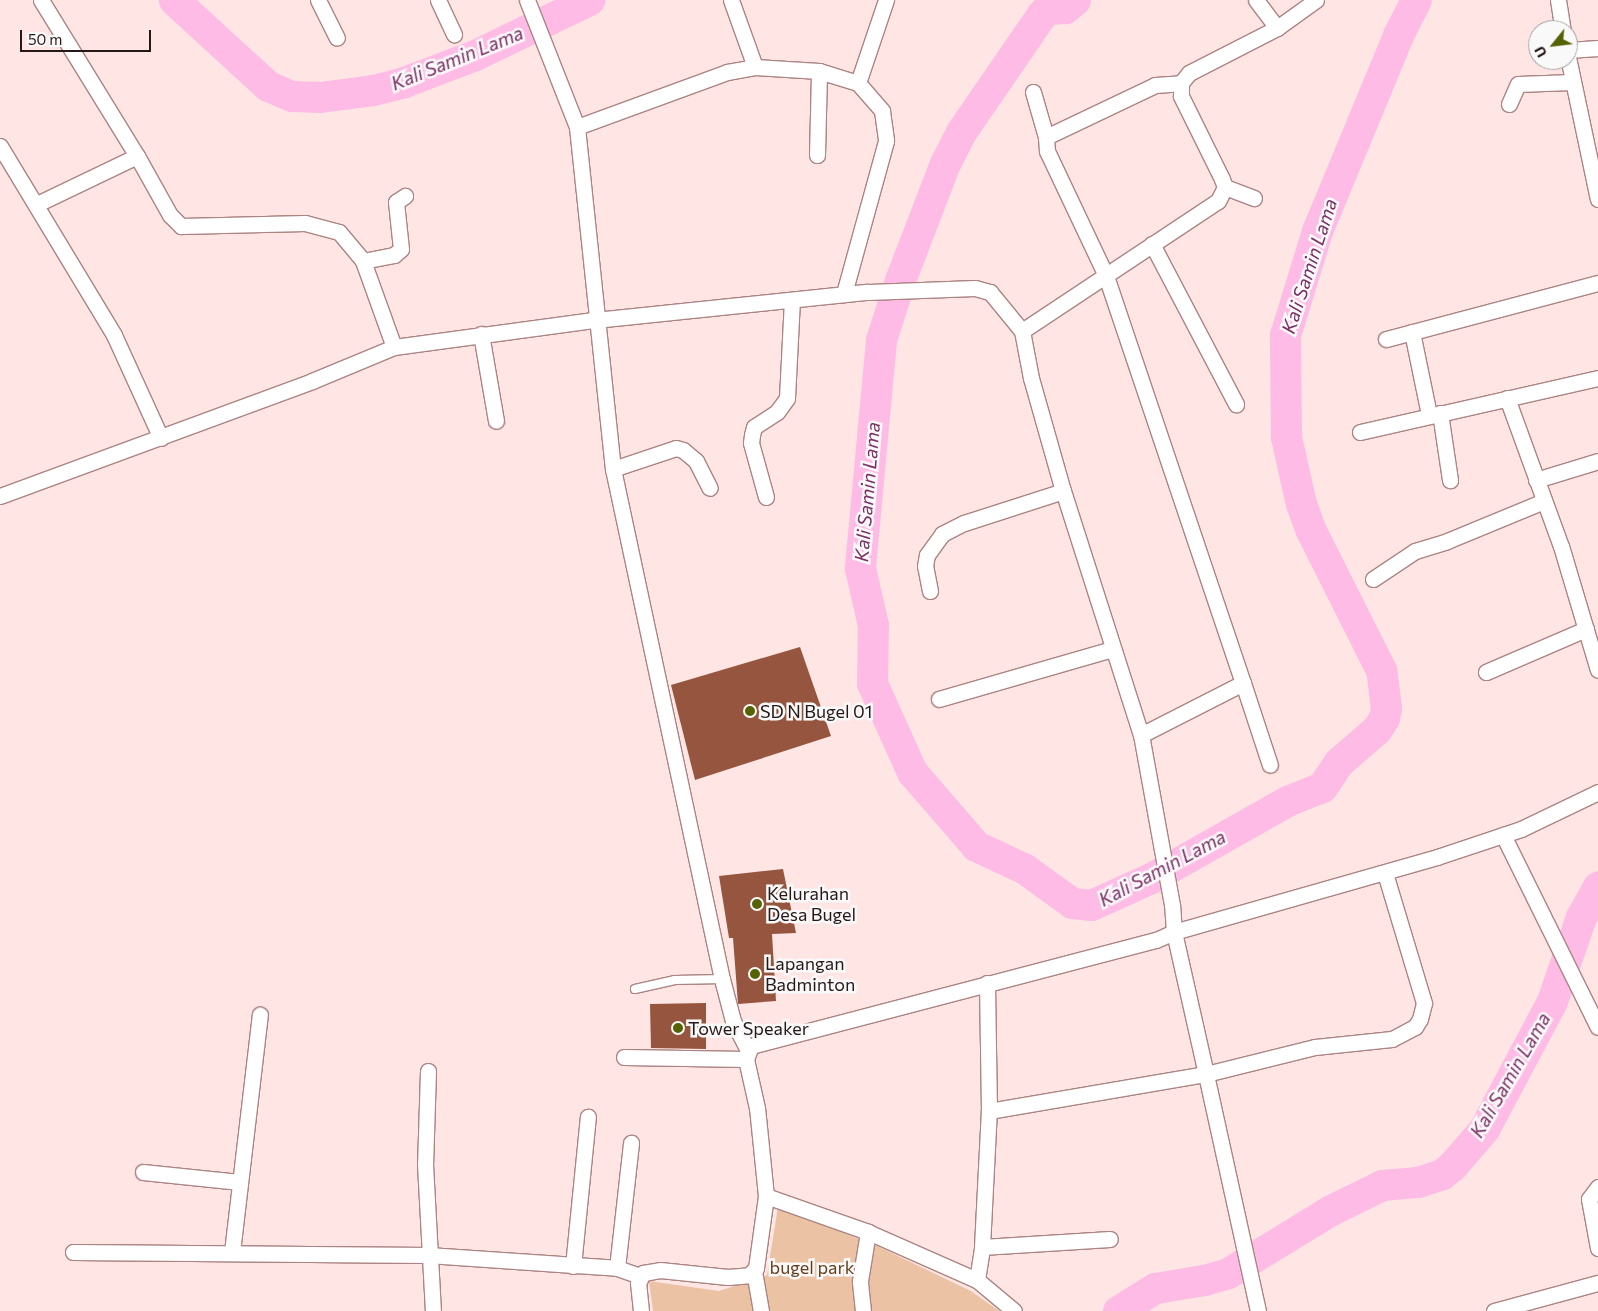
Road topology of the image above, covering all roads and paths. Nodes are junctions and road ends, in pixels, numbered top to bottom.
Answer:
1 (41, 0) edge
2 (318, 0) edge
3 (438, 0) edge
4 (527, 0) edge
5 (731, 0) edge
6 (886, 0) edge
7 (1256, 0) edge
8 (1316, 0) edge
9 (1558, 0) edge
10 (1561, 20) edge
11 (1277, 28) junction
12 (454, 35) dead end
13 (337, 38) dead end
14 (1598, 48) edge
15 (1578, 49) edge
16 (755, 67) junction
17 (1570, 70) edge
18 (819, 71) junction
19 (1572, 82) junction
20 (858, 83) junction
21 (1181, 83) junction
22 (1034, 92) dead end
23 (1509, 104) dead end
24 (577, 127) junction
25 (1046, 137) junction
26 (0, 146) edge
27 (817, 155) dead end
28 (137, 156) junction
29 (1225, 187) junction
30 (405, 196) dead end
31 (1254, 198) dead end
32 (1598, 199) edge
33 (37, 204) junction
34 (1152, 244) junction
35 (363, 261) junction
36 (1106, 276) junction
37 (1598, 283) edge
38 (844, 294) junction
39 (792, 300) junction
40 (595, 320) junction
41 (1022, 331) junction
42 (1412, 332) junction
43 (481, 334) junction
44 (1386, 339) dead end
45 (394, 347) junction
46 (1598, 378) edge
47 (1508, 398) junction
48 (1236, 404) dead end
49 (1435, 414) junction
50 (496, 421) dead end
51 (1360, 432) dead end
52 (161, 438) junction
53 (1598, 461) edge
54 (612, 469) junction
55 (1450, 480) dead end
56 (1536, 480) junction
57 (710, 488) dead end
58 (1063, 491) junction
59 (0, 496) edge
60 (766, 497) dead end
61 (1544, 501) junction
62 (1372, 579) dead end
63 (930, 591) dead end
64 (1586, 629) junction
65 (1112, 649) junction
66 (1598, 670) edge
67 (1486, 672) dead end
68 (1244, 683) junction
69 (939, 698) dead end
70 (1140, 735) junction
71 (1270, 765) dead end
72 (1598, 792) edge
73 (1502, 835) junction
74 (1385, 873) junction
75 (1174, 932) junction
76 (722, 979) junction
77 (987, 984) junction
78 (635, 989) dead end
79 (260, 1016) dead end
80 (1598, 1027) edge
81 (746, 1054) junction
82 (624, 1057) dead end
83 (428, 1071) dead end
84 (1206, 1074) junction
85 (989, 1111) junction
86 (588, 1117) dead end
87 (630, 1143) dead end
88 (143, 1172) dead end
89 (239, 1182) junction
90 (1598, 1187) edge
91 (766, 1196) junction
92 (868, 1232) junction
93 (1110, 1239) dead end
94 (982, 1247) junction
95 (1598, 1248) edge
96 (73, 1252) dead end
97 (232, 1252) junction
98 (428, 1255) junction
99 (573, 1266) junction
100 (617, 1268) junction
101 (754, 1272) junction
102 (640, 1276) junction
103 (976, 1280) junction
104 (1598, 1283) edge
105 (433, 1311) edge
106 (641, 1311) edge
107 (761, 1311) edge
108 (863, 1311) edge
109 (1014, 1311) edge
110 (1258, 1311) edge
111 (1494, 1311) edge

1 - 28 street
2 - 13 street
3 - 12 street
4 - 24 street
5 - 16 street
6 - 20 street
7 - 11 street
8 - 11 street
9 - 10 street
11 - 21 street
14 - 15 street
16 - 18 street
16 - 24 street
17 - 19 street
18 - 20 street
18 - 27 street
19 - 23 street
19 - 32 street
20 - 38 street
21 - 25 street
21 - 29 street
22 - 25 street
24 - 40 street
25 - 36 street
26 - 33 street
28 - 33 street
28 - 35 street
29 - 31 street
29 - 34 street
30 - 35 street
33 - 52 street
34 - 36 street
34 - 48 street
35 - 45 street
36 - 41 street
36 - 68 street
37 - 42 street
38 - 39 street
38 - 41 street
39 - 40 street
39 - 60 street
40 - 43 street
40 - 54 street
41 - 58 street
42 - 44 street
42 - 49 street
43 - 45 street
43 - 50 street
45 - 52 street
46 - 47 street
47 - 49 street
47 - 56 street
49 - 51 street
49 - 55 street
52 - 59 street
53 - 56 street
54 - 57 street
54 - 76 street
56 - 61 street
58 - 63 street
58 - 65 street
61 - 62 street
61 - 64 street
64 - 66 street
64 - 67 street
65 - 69 street
65 - 70 street
68 - 70 street
68 - 71 street
70 - 75 street
72 - 73 street
73 - 74 street
73 - 80 street
74 - 75 street
74 - 84 street
75 - 77 street
75 - 84 street
76 - 78 lane
76 - 81 street
77 - 81 street
77 - 85 street
79 - 89 street
81 - 82 street
81 - 91 street
83 - 98 street
84 - 85 street
84 - 110 street
85 - 94 street
86 - 99 street
87 - 100 street
88 - 89 street
89 - 97 street
90 - 95 street
91 - 92 street
91 - 101 street
92 - 103 street
92 - 108 street
93 - 94 street
94 - 103 street
96 - 97 street
97 - 98 street
98 - 99 street
98 - 105 street
99 - 100 street
100 - 102 street
101 - 102 street
101 - 107 street
102 - 106 street
103 - 109 street
104 - 111 street

